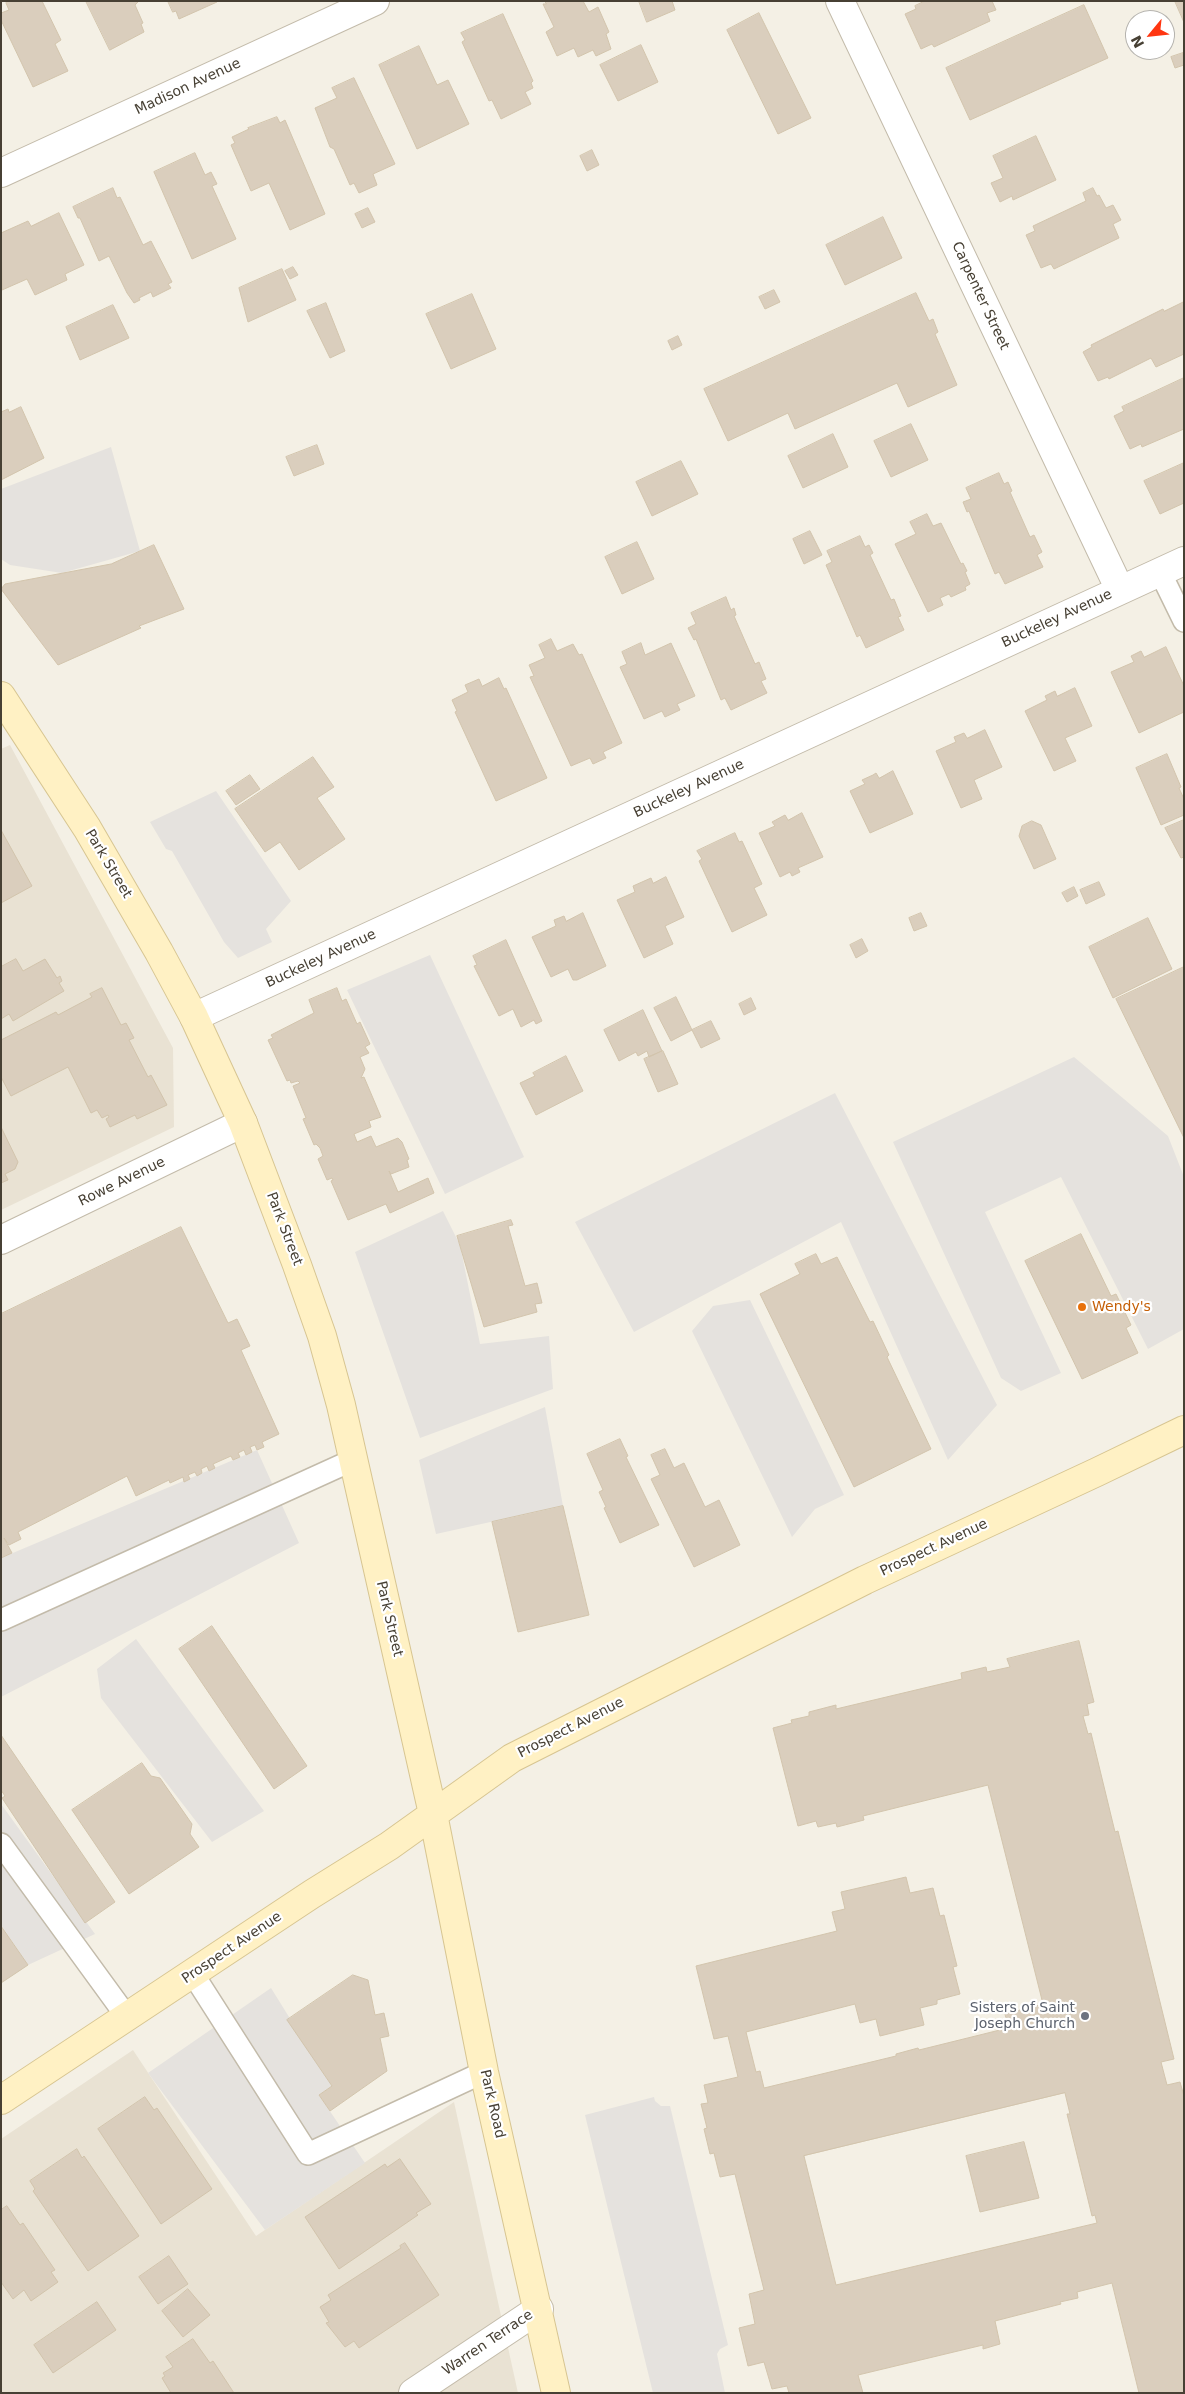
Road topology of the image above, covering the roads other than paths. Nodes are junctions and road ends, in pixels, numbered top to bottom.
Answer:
1 (375, 1) edge
2 (840, 1) edge
3 (1, 173) edge
4 (1172, 566) edge
5 (1120, 590) junction
6 (1184, 620) edge
7 (4, 704) edge
8 (194, 1017) junction
9 (243, 1124) junction
10 (1, 1240) edge
11 (1184, 1430) edge
12 (353, 1460) junction
13 (1, 1620) edge
14 (433, 1814) junction
15 (1, 1844) edge
16 (193, 1974) junction
17 (127, 2017) junction
18 (484, 2072) junction
19 (1, 2100) edge
20 (539, 2309) junction
21 (412, 2393) edge
22 (556, 2393) edge

1 - 3 street, Madison Avenue
2 - 5 street, Carpenter Street
4 - 5 street, Buckeley Avenue
4 - 6 lane
5 - 8 street, Buckeley Avenue
7 - 8 main road, Park Street
8 - 9 main road, Park Street
9 - 10 street, Rowe Avenue
9 - 12 main road, Park Street
11 - 14 main road, Prospect Avenue
12 - 13 lane
12 - 14 main road, Park Street
14 - 16 main road, Prospect Avenue
14 - 18 main road, Park Road
15 - 17 lane
16 - 17 main road, Prospect Avenue
16 - 18 lane
17 - 19 main road, Prospect Avenue
18 - 20 main road, Park Road
20 - 21 street, Warren Terrace
20 - 22 main road, Park Road

